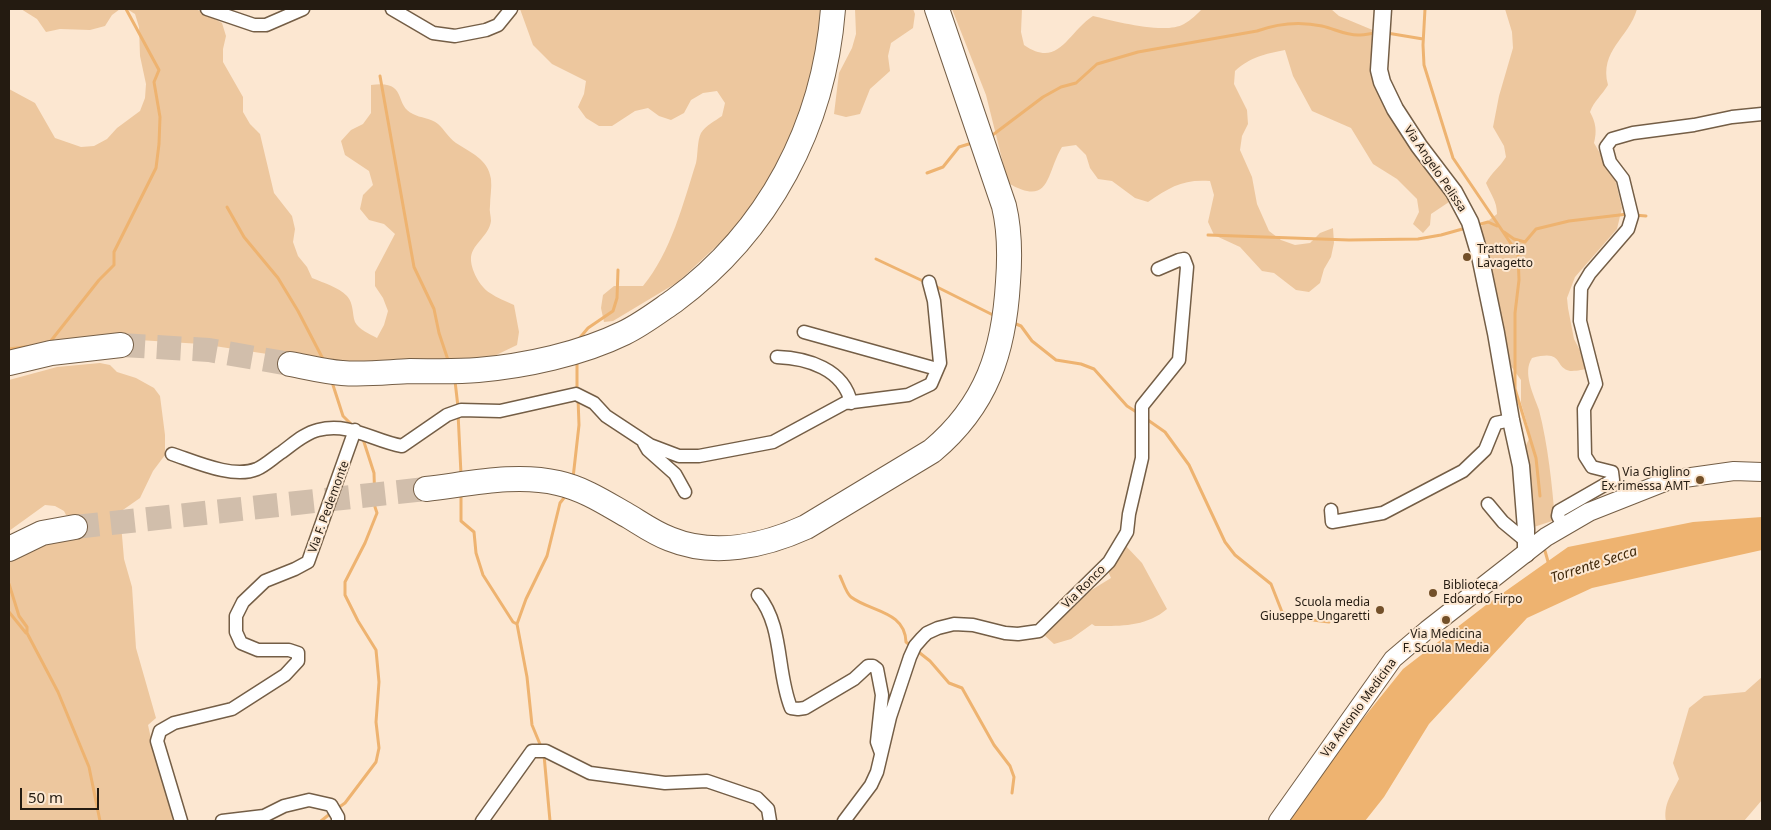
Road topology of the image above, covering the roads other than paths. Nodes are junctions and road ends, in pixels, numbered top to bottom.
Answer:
1 (208, 9) edge
2 (303, 9) edge
3 (392, 9) edge
4 (511, 9) edge
5 (833, 9) edge
6 (937, 9) edge
7 (1383, 9) edge
8 (1762, 114) edge
9 (1158, 269) dead end
10 (929, 282) dead end
11 (804, 332) dead end
12 (121, 345) tunnel mouth
13 (777, 356) dead end
14 (9, 363) edge
15 (290, 364) tunnel mouth
16 (937, 369) junction
17 (851, 403) junction
18 (1511, 420) junction
19 (355, 430) junction
20 (643, 440) junction
21 (172, 454) dead end
22 (1762, 472) edge
23 (426, 489) tunnel mouth
24 (685, 492) dead end
25 (1488, 504) dead end
26 (1331, 510) dead end
27 (1563, 526) junction
28 (74, 527) tunnel mouth
29 (1526, 547) junction
30 (9, 549) edge
31 (758, 595) dead end
32 (882, 755) junction
33 (181, 821) edge
34 (222, 821) edge
35 (338, 821) edge
36 (482, 821) edge
37 (770, 821) edge
38 (844, 821) edge
39 (1278, 821) edge

1 - 2 street
3 - 4 street
5 - 15 highway
6 - 23 highway
7 - 18 street, Via Angelo Pelissa
8 - 27 street
9 - 32 street, Via Ronco
10 - 16 street
11 - 16 street
12 - 14 highway
13 - 17 street
16 - 17 street
17 - 20 street
18 - 26 street
18 - 29 street, Via Angelo Pelissa
19 - 20 street
19 - 21 street
19 - 33 street, Via F. Pedemonte
20 - 24 street
22 - 27 main road, Via Antonio Medicina
25 - 29 street
27 - 29 main road, Via Antonio Medicina
28 - 30 highway
29 - 39 main road, Via Antonio Medicina
31 - 32 street
32 - 38 street, Via Ronco
34 - 35 street
36 - 37 street

